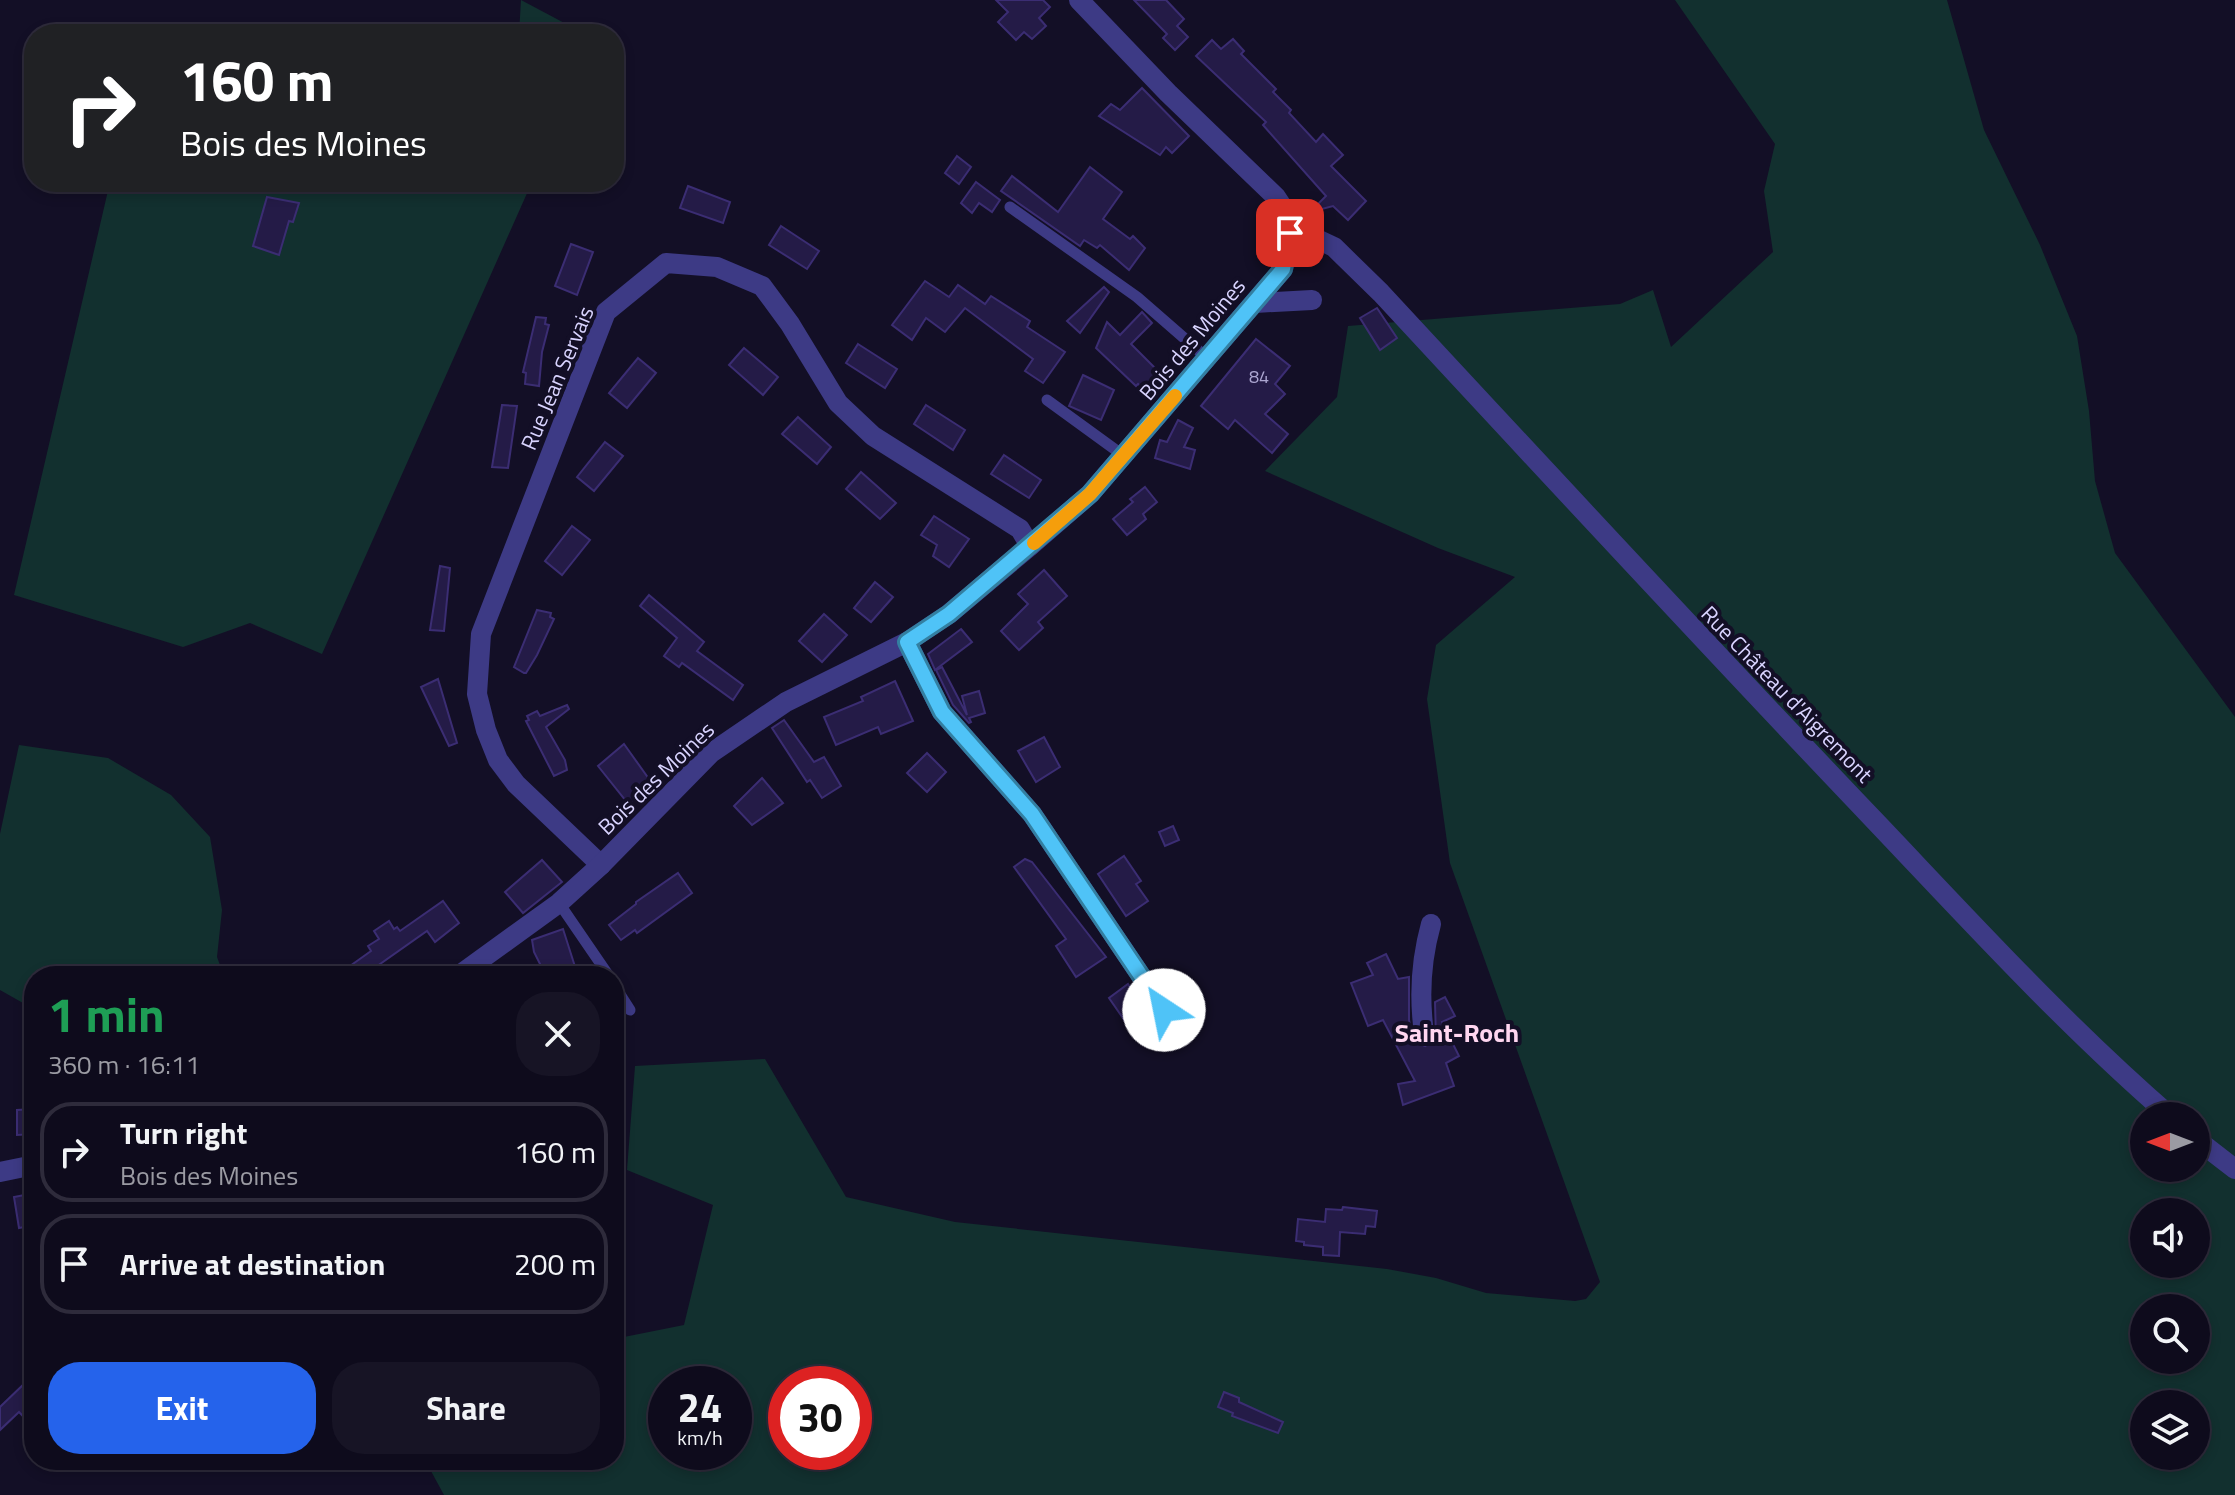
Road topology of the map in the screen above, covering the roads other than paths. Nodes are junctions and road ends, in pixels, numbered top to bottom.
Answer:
1 (1079, 0) edge
2 (1010, 207) dead end
3 (1290, 233) junction
4 (1312, 300) dead end
5 (1255, 303) junction
6 (1207, 358) junction
7 (1047, 400) dead end
8 (1124, 456) junction
9 (1030, 546) junction
10 (907, 642) junction
11 (601, 865) junction
12 (559, 903) junction
13 (1431, 924) dead end
14 (472, 966) edge
15 (602, 966) edge
16 (624, 1001) edge
17 (630, 1010) dead end
18 (1164, 1010) dead end
19 (1424, 1033) dead end
20 (2155, 1102) edge
21 (2210, 1150) edge
22 (24, 1167) edge
23 (2235, 1169) edge
24 (0, 1172) edge

1 - 3 street
2 - 6 lane
3 - 5 street, Bois des Moines
3 - 20 street, Rue Château d'Aigremont
4 - 5 street
5 - 6 street, Bois des Moines
6 - 8 street, Bois des Moines
7 - 8 lane
8 - 9 street, Bois des Moines
9 - 10 street, Bois des Moines
9 - 11 street, Rue Jean Servais
10 - 11 street, Bois des Moines
10 - 18 street
11 - 12 street, Bois des Moines
12 - 14 street, Bois des Moines
12 - 15 lane
13 - 19 street
16 - 17 lane
21 - 23 street
22 - 24 street

